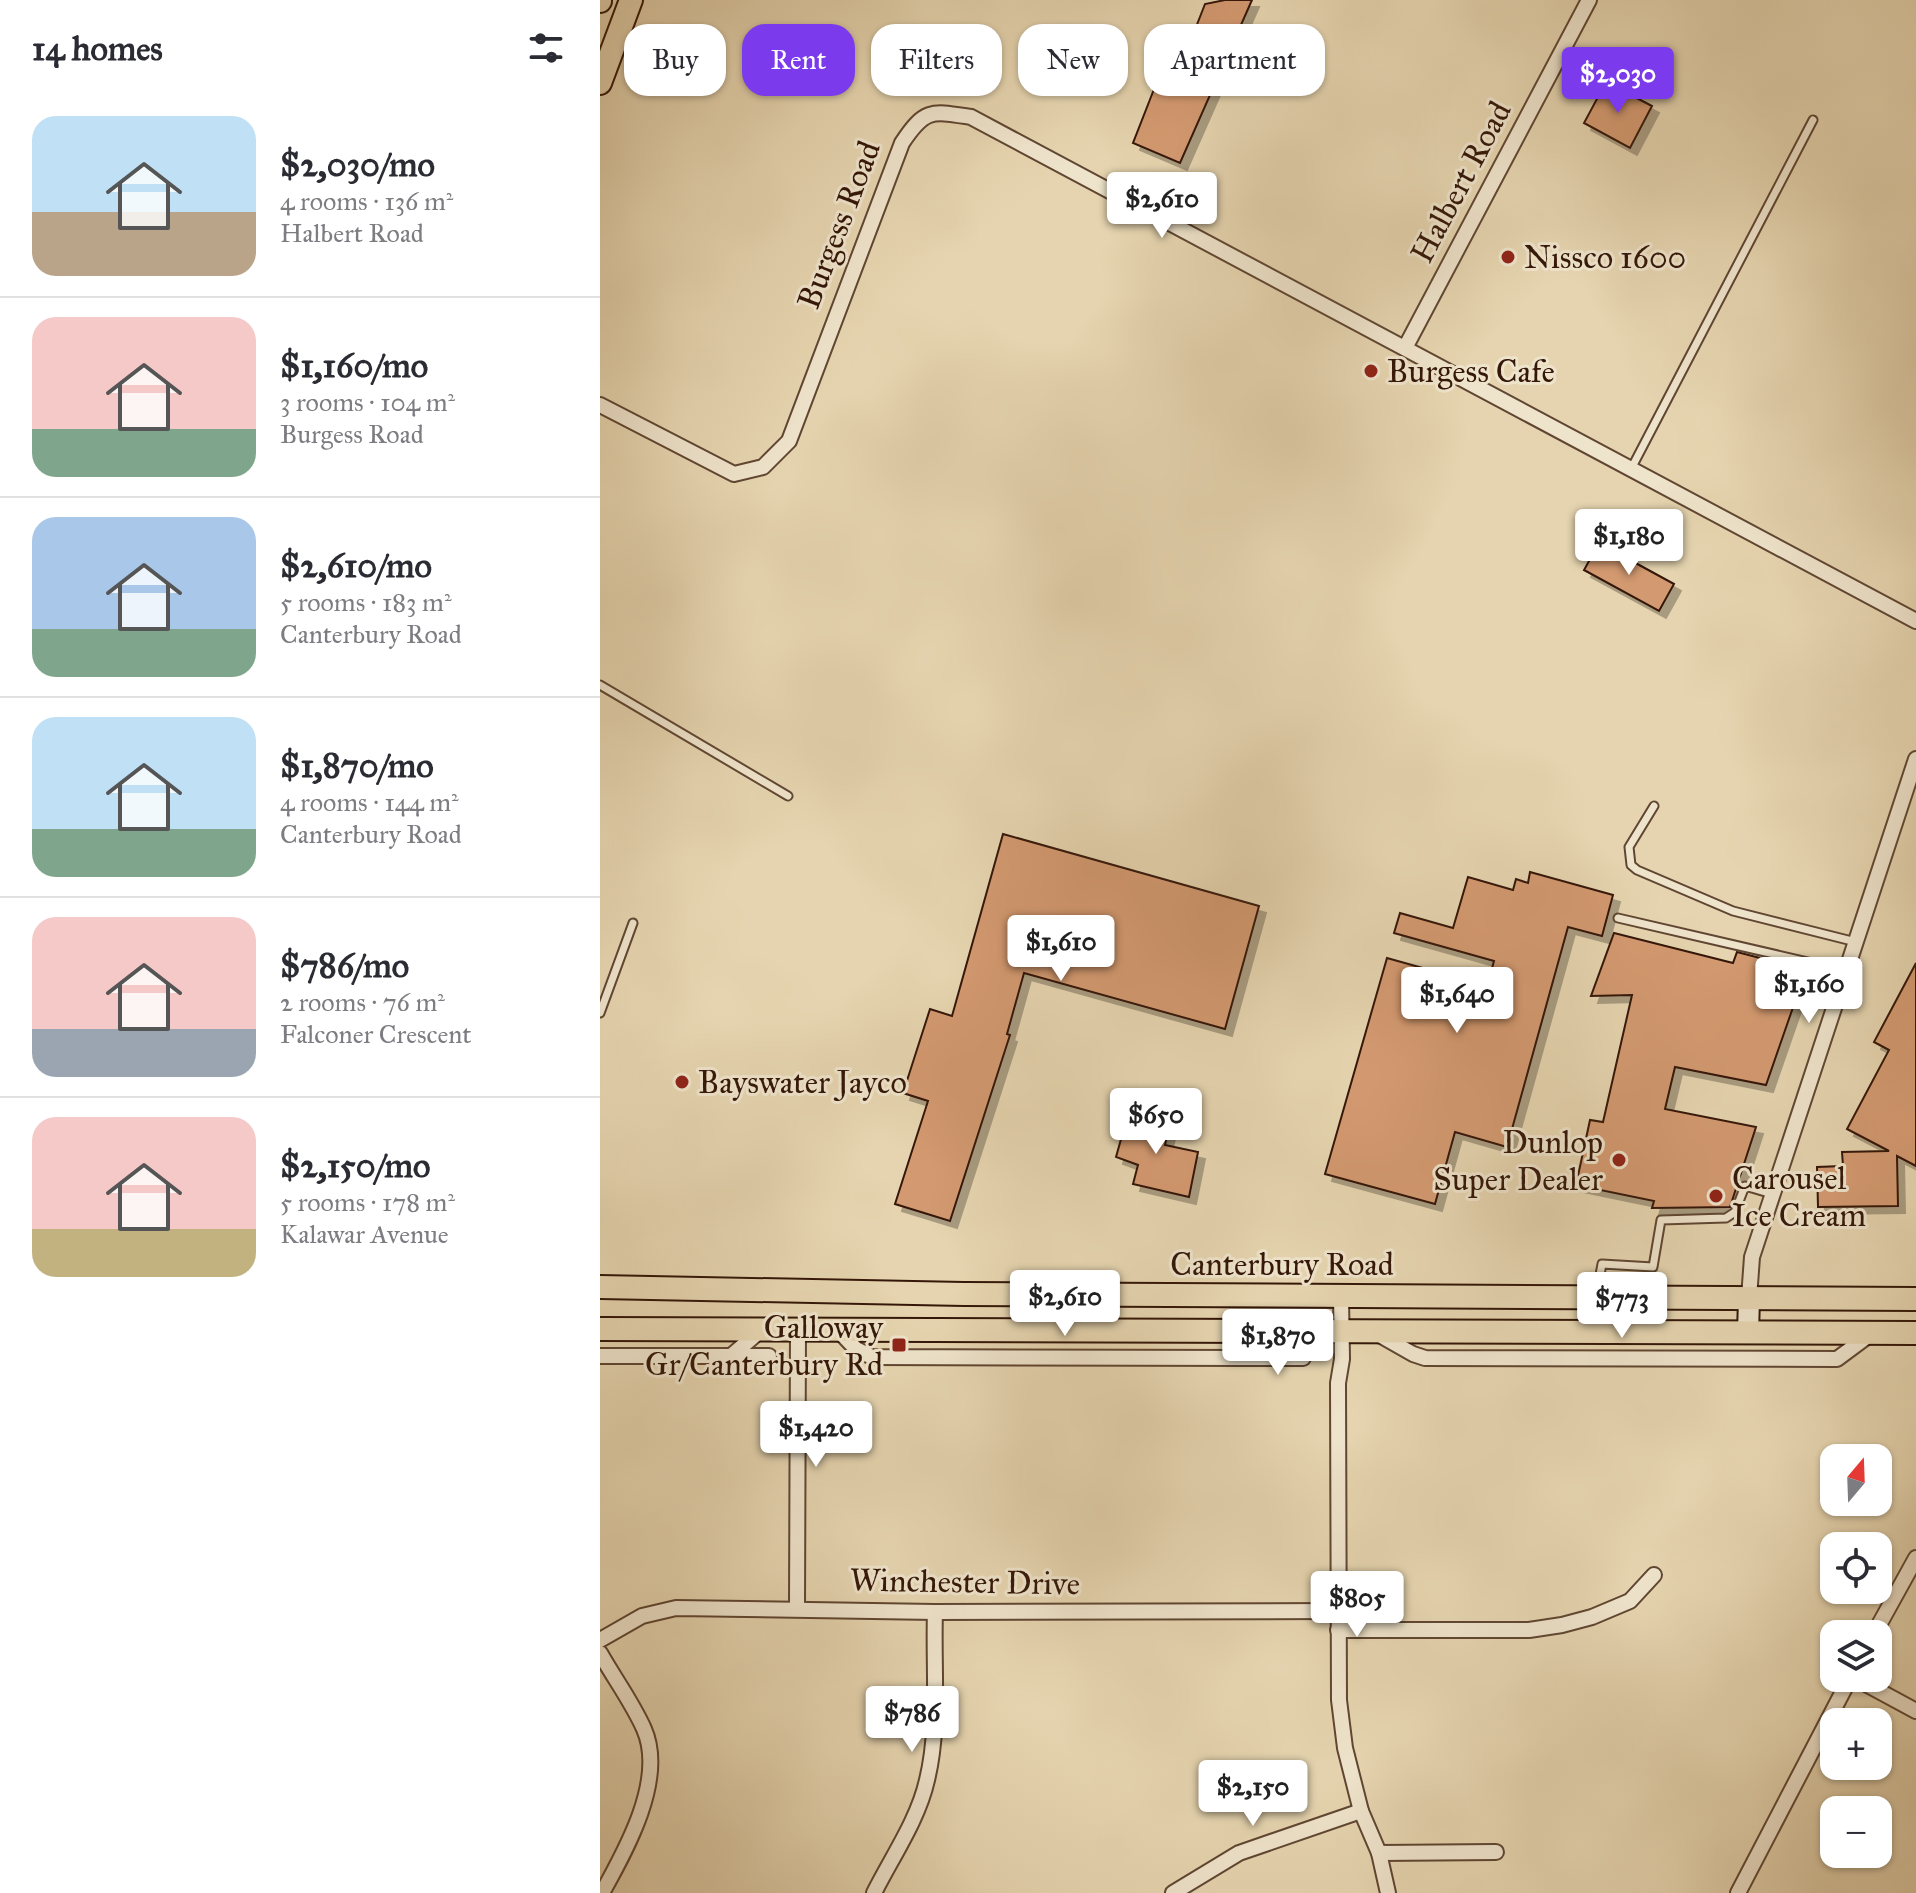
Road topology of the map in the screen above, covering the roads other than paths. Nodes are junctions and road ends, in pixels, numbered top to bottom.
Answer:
1 (631, 0) edge
2 (1589, 0) edge
3 (600, 83) edge
4 (1813, 120) dead end
5 (1405, 348) junction
6 (600, 405) edge
7 (1631, 469) junction
8 (1916, 621) edge
9 (600, 685) edge
10 (1916, 759) edge
11 (788, 796) dead end
12 (1654, 806) dead end
13 (1618, 918) dead end
14 (633, 923) dead end
15 (1856, 942) junction
16 (1847, 971) junction
17 (600, 1013) edge
18 (1773, 1194) junction
19 (600, 1287) edge
20 (799, 1290) junction
21 (1336, 1297) junction
22 (1596, 1298) junction
23 (1749, 1298) junction
24 (1916, 1299) edge
25 (600, 1329) edge
26 (761, 1329) junction
27 (837, 1329) junction
28 (798, 1330) junction
29 (1292, 1331) junction
30 (1337, 1331) junction
31 (1373, 1331) junction
32 (1748, 1333) junction
33 (1872, 1333) junction
34 (1916, 1333) edge
35 (600, 1356) edge
36 (731, 1356) junction
37 (769, 1356) dead end
38 (1253, 1358) junction
39 (1303, 1358) dead end
40 (1916, 1558) edge
41 (1654, 1575) dead end
42 (797, 1608) junction
43 (1338, 1611) junction
44 (935, 1612) junction
45 (1882, 1620) edge
46 (1338, 1630) junction
47 (600, 1640) edge
48 (600, 1653) edge
49 (1845, 1692) edge
50 (1879, 1692) edge
51 (1916, 1711) edge
52 (1361, 1811) junction
53 (1496, 1852) dead end
54 (1379, 1853) junction
55 (602, 1893) edge
56 (874, 1893) edge
57 (1173, 1893) edge
58 (1388, 1893) edge
59 (1738, 1893) edge

1 - 3 main road
2 - 5 street, Halbert Road
4 - 7 lane
5 - 6 street, Burgess Road
5 - 7 street, Burgess Road
7 - 8 street, Burgess Road
9 - 11 lane
10 - 15 street
12 - 15 lane
13 - 16 lane
14 - 17 lane
15 - 16 street
16 - 18 street
18 - 22 lane
18 - 23 street
19 - 20 main road, Canterbury Road
20 - 21 main road, Canterbury Road
20 - 28 main road
21 - 22 main road, Canterbury Road
21 - 30 street
22 - 23 main road, Canterbury Road
23 - 24 main road, Canterbury Road
23 - 32 street
25 - 26 main road, Canterbury Road
26 - 28 main road, Canterbury Road
26 - 36 street
27 - 28 main road, Canterbury Road
27 - 29 main road, Canterbury Road
27 - 38 street
28 - 42 street
29 - 30 main road, Canterbury Road
29 - 38 street, Canterbury Road
30 - 31 main road, Canterbury Road
30 - 43 street
31 - 32 main road, Canterbury Road
31 - 33 street, Canterbury Road
32 - 33 main road, Canterbury Road
33 - 34 main road, Canterbury Road
35 - 36 street
36 - 37 street
38 - 39 street
40 - 45 street
41 - 46 street
42 - 44 street, Winchester Drive
42 - 47 street, Winchester Drive
43 - 44 street, Winchester Drive
43 - 46 street
44 - 56 street
46 - 52 street
48 - 55 street
49 - 59 street
50 - 51 street
52 - 54 street
52 - 57 street
53 - 54 street
54 - 58 street

